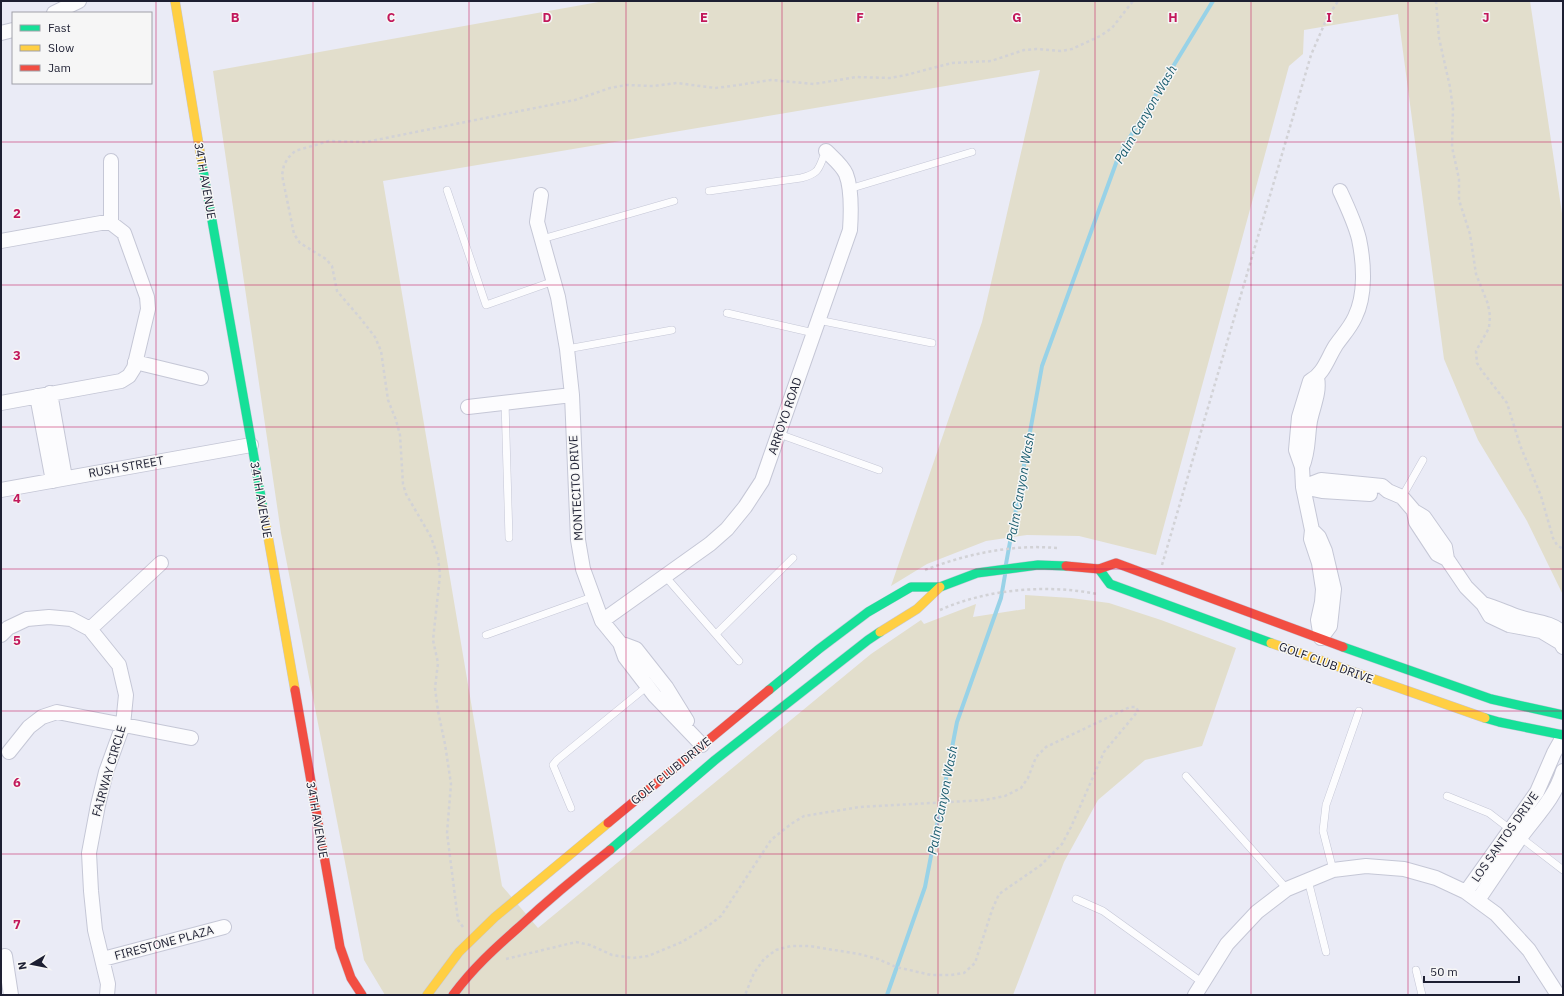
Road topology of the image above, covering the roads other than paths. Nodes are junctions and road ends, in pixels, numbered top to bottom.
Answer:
1 (78, 1) edge
2 (175, 1) edge
3 (56, 12) edge
4 (12, 30) edge
5 (1, 33) edge
6 (826, 151) joint
7 (972, 152) dead end
8 (111, 161) dead end
9 (849, 189) junction
10 (446, 190) dead end
11 (709, 191) dead end
12 (1340, 191) dead end
13 (541, 195) dead end
14 (674, 201) dead end
15 (111, 223) junction
16 (542, 239) junction
17 (1, 241) edge
18 (554, 280) junction
19 (727, 313) dead end
20 (816, 327) junction
21 (672, 330) dead end
22 (932, 343) dead end
23 (567, 349) junction
24 (135, 362) junction
25 (201, 378) dead end
26 (572, 394) junction
27 (44, 395) junction
28 (505, 402) junction
29 (1, 403) edge
30 (468, 407) dead end
31 (778, 434) junction
32 (251, 445) junction
33 (1423, 460) dead end
34 (879, 470) dead end
35 (59, 480) junction
36 (1303, 487) junction
37 (1, 490) edge
38 (1402, 497) junction
39 (508, 538) dead end
40 (793, 558) dead end
41 (161, 563) dead end
42 (1099, 570) junction
43 (665, 576) junction
44 (940, 587) junction
45 (592, 597) junction
46 (1483, 604) junction
47 (602, 621) junction
48 (90, 629) junction
49 (1563, 633) edge
50 (716, 634) junction
51 (1, 635) edge
52 (486, 635) dead end
53 (1321, 638) junction
54 (620, 643) junction
55 (1563, 647) edge
56 (739, 661) dead end
57 (658, 677) junction
58 (647, 687) junction
59 (1359, 711) dead end
60 (1563, 715) edge
61 (123, 725) junction
62 (1563, 736) edge
63 (191, 738) dead end
64 (702, 745) junction
65 (9, 752) dead end
66 (715, 760) junction
67 (1563, 770) edge
68 (1186, 776) dead end
69 (1447, 796) dead end
70 (571, 808) dead end
71 (1510, 829) junction
72 (1521, 838) junction
73 (1333, 870) junction
74 (1563, 870) edge
75 (1308, 880) junction
76 (1287, 889) junction
77 (1466, 892) junction
78 (1076, 899) dead end
79 (1478, 900) junction
80 (224, 927) dead end
81 (1326, 952) dead end
82 (5, 956) dead end
83 (103, 959) junction
84 (1416, 970) dead end
85 (1199, 989) edge
86 (11, 995) edge
87 (107, 995) edge
88 (362, 995) edge
89 (427, 995) edge
90 (453, 995) edge
91 (1422, 995) edge
92 (1558, 995) edge

1 - 3 street
2 - 32 street, 34TH AVENUE
4 - 5 street
6 - 9 street, ARROYO ROAD
6 - 11 lane
7 - 9 lane
8 - 15 street
9 - 20 street, ARROYO ROAD
10 - 18 lane
12 - 36 street
13 - 16 street, MONTECITO DRIVE
14 - 16 lane
15 - 17 street
15 - 24 street
16 - 18 street, MONTECITO DRIVE
18 - 23 street, MONTECITO DRIVE
19 - 20 lane
20 - 22 lane
20 - 31 street, ARROYO ROAD
21 - 23 lane
23 - 26 street, MONTECITO DRIVE
24 - 25 street
24 - 27 street
26 - 28 street
26 - 45 street, MONTECITO DRIVE
27 - 29 street
27 - 35 street
28 - 30 street
28 - 39 lane
31 - 34 lane
31 - 43 street, ARROYO ROAD
32 - 35 street, RUSH STREET
32 - 88 street, 34TH AVENUE
33 - 38 lane
35 - 37 street, RUSH STREET
36 - 38 street
36 - 53 street
38 - 46 street
40 - 50 lane
41 - 48 street
42 - 44 street, GOLF CLUB DRIVE
42 - 53 street, GOLF CLUB DRIVE
42 - 62 street, GOLF CLUB DRIVE
43 - 47 street, ARROYO ROAD
43 - 50 lane
44 - 64 street, GOLF CLUB DRIVE
44 - 66 street, GOLF CLUB DRIVE
45 - 47 street, MONTECITO DRIVE
45 - 52 lane
46 - 49 street
46 - 55 street
47 - 54 street, MONTECITO DRIVE
48 - 51 street, FAIRWAY CIRCLE
48 - 61 street, FAIRWAY CIRCLE
50 - 56 lane
53 - 60 street, GOLF CLUB DRIVE
54 - 57 street
54 - 58 street, MONTECITO DRIVE
57 - 58 lane
57 - 64 street
58 - 64 street, MONTECITO DRIVE
58 - 70 lane
59 - 73 lane
61 - 63 street
61 - 65 street
61 - 83 street, FAIRWAY CIRCLE
62 - 71 street, LOS SANTOS DRIVE
64 - 66 street
64 - 89 street, GOLF CLUB DRIVE
66 - 90 street, GOLF CLUB DRIVE
67 - 72 street, LOS SANTOS DRIVE
68 - 76 lane
69 - 71 lane
71 - 72 lane
71 - 77 street, LOS SANTOS DRIVE
72 - 74 lane
72 - 79 street, LOS SANTOS DRIVE
73 - 75 street
73 - 77 street
75 - 76 street
75 - 81 lane
76 - 85 street
77 - 79 street
78 - 85 lane
79 - 92 street
80 - 83 street, FIRESTONE PLAZA
82 - 86 street
83 - 87 street, FAIRWAY CIRCLE
84 - 91 lane

